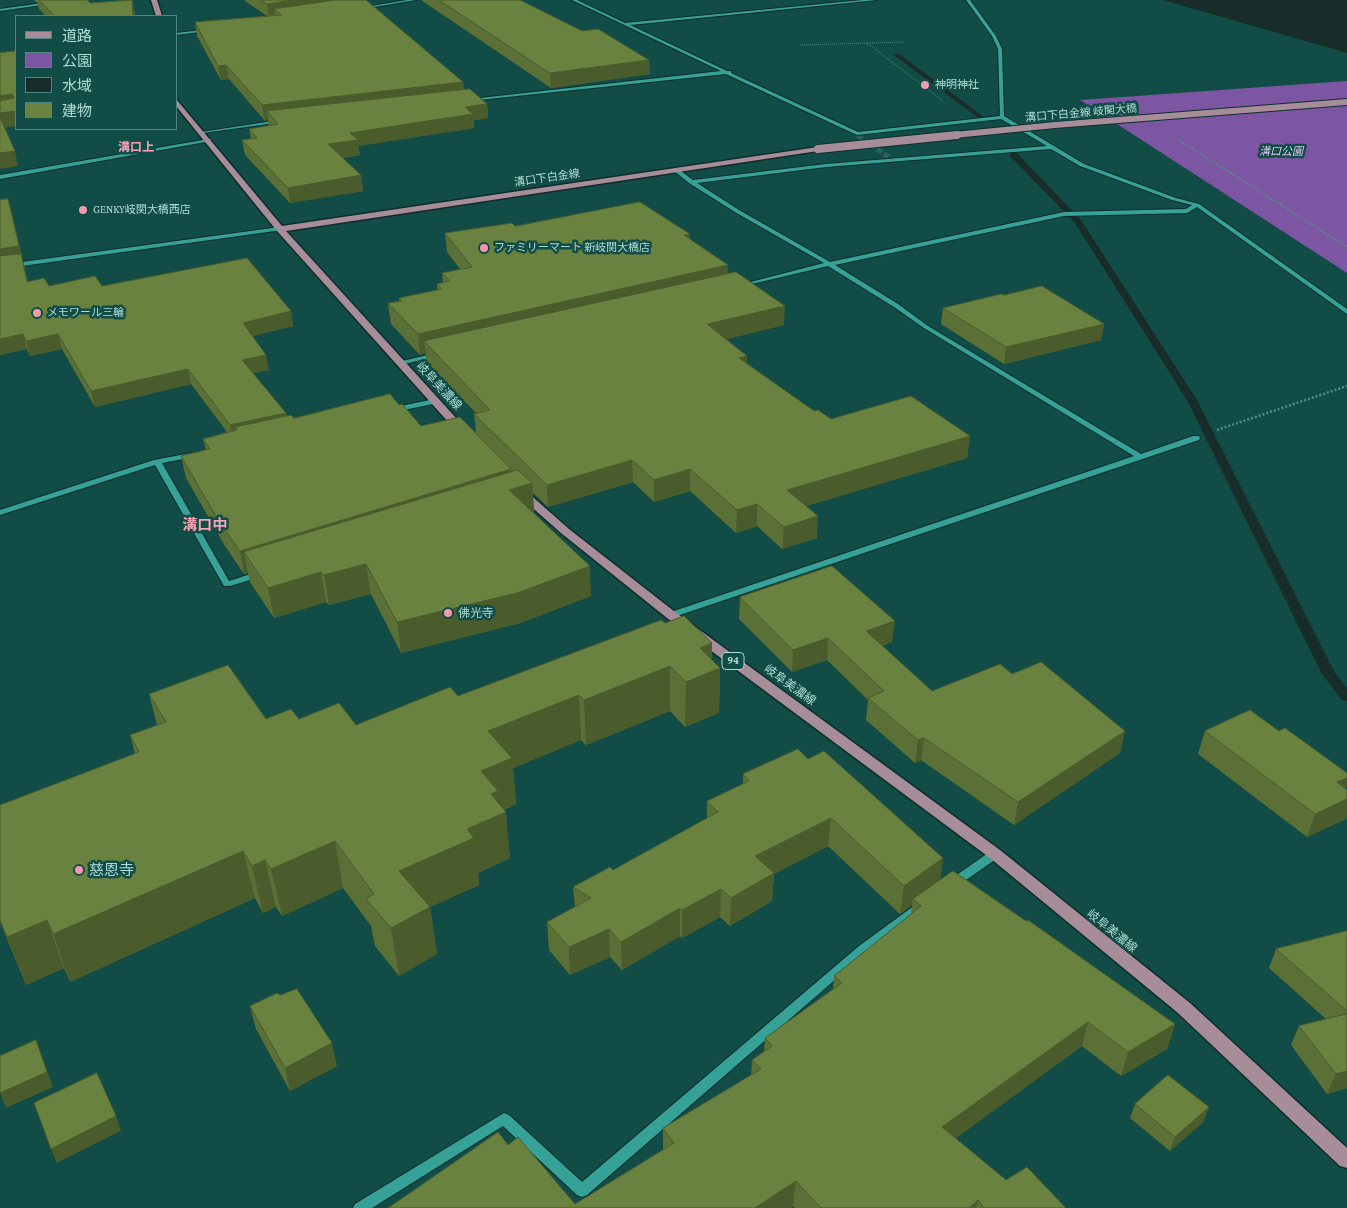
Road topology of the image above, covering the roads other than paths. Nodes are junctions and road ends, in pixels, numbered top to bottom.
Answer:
1 (154, 0) edge
2 (414, 0) edge
3 (574, 0) edge
4 (875, 0) edge
5 (968, 0) edge
6 (56, 2) edge
7 (357, 8) edge
8 (0, 10) edge
9 (159, 15) edge
10 (624, 24) junction
11 (214, 29) edge
12 (178, 34) edge
13 (730, 72) junction
14 (466, 101) edge
15 (1347, 102) edge
16 (178, 104) edge
17 (1002, 118) junction
18 (285, 120) edge
19 (206, 136) junction
20 (1053, 147) junction
21 (818, 149) joint
22 (676, 170) junction
23 (0, 177) edge
24 (691, 182) junction
25 (1197, 205) junction
26 (1064, 214) joint
27 (280, 229) junction
28 (829, 264) junction
29 (0, 267) edge
30 (737, 287) edge
31 (1347, 312) edge
32 (447, 353) edge
33 (400, 363) junction
34 (435, 401) junction
35 (387, 412) edge
36 (1196, 438) dead end
37 (475, 444) edge
38 (196, 454) edge
39 (1140, 457) junction
40 (157, 462) junction
41 (516, 491) edge
42 (0, 514) edge
43 (265, 572) edge
44 (671, 615) junction
45 (995, 854) junction
46 (1347, 1160) edge
47 (360, 1208) edge

1 - 9 main road
2 - 7 street
3 - 10 street
4 - 10 street
5 - 17 street
6 - 8 street
10 - 13 street
11 - 12 street
13 - 14 street
13 - 17 street
15 - 21 main road, 溝口下白金線 岐関大橋, bridge
16 - 19 main road, 岐阜美濃線
17 - 20 street
18 - 19 street
19 - 23 street
19 - 27 main road, 岐阜美濃線
20 - 24 street
20 - 25 street
21 - 22 main road, 溝口下白金線
22 - 24 street
22 - 27 main road, 溝口下白金線
24 - 28 street
25 - 26 street
25 - 31 street
26 - 28 street
27 - 29 street
27 - 33 main road, 岐阜美濃線
28 - 30 street
28 - 39 street
32 - 33 street
33 - 34 main road, 岐阜美濃線
34 - 35 street
34 - 37 main road, 岐阜美濃線
36 - 39 street
38 - 40 street
39 - 44 street
40 - 42 street
40 - 43 street
41 - 44 main road, 岐阜美濃線 / 94
44 - 45 main road, 岐阜美濃線 / 94
45 - 46 main road, 岐阜美濃線 / 94
45 - 47 street

